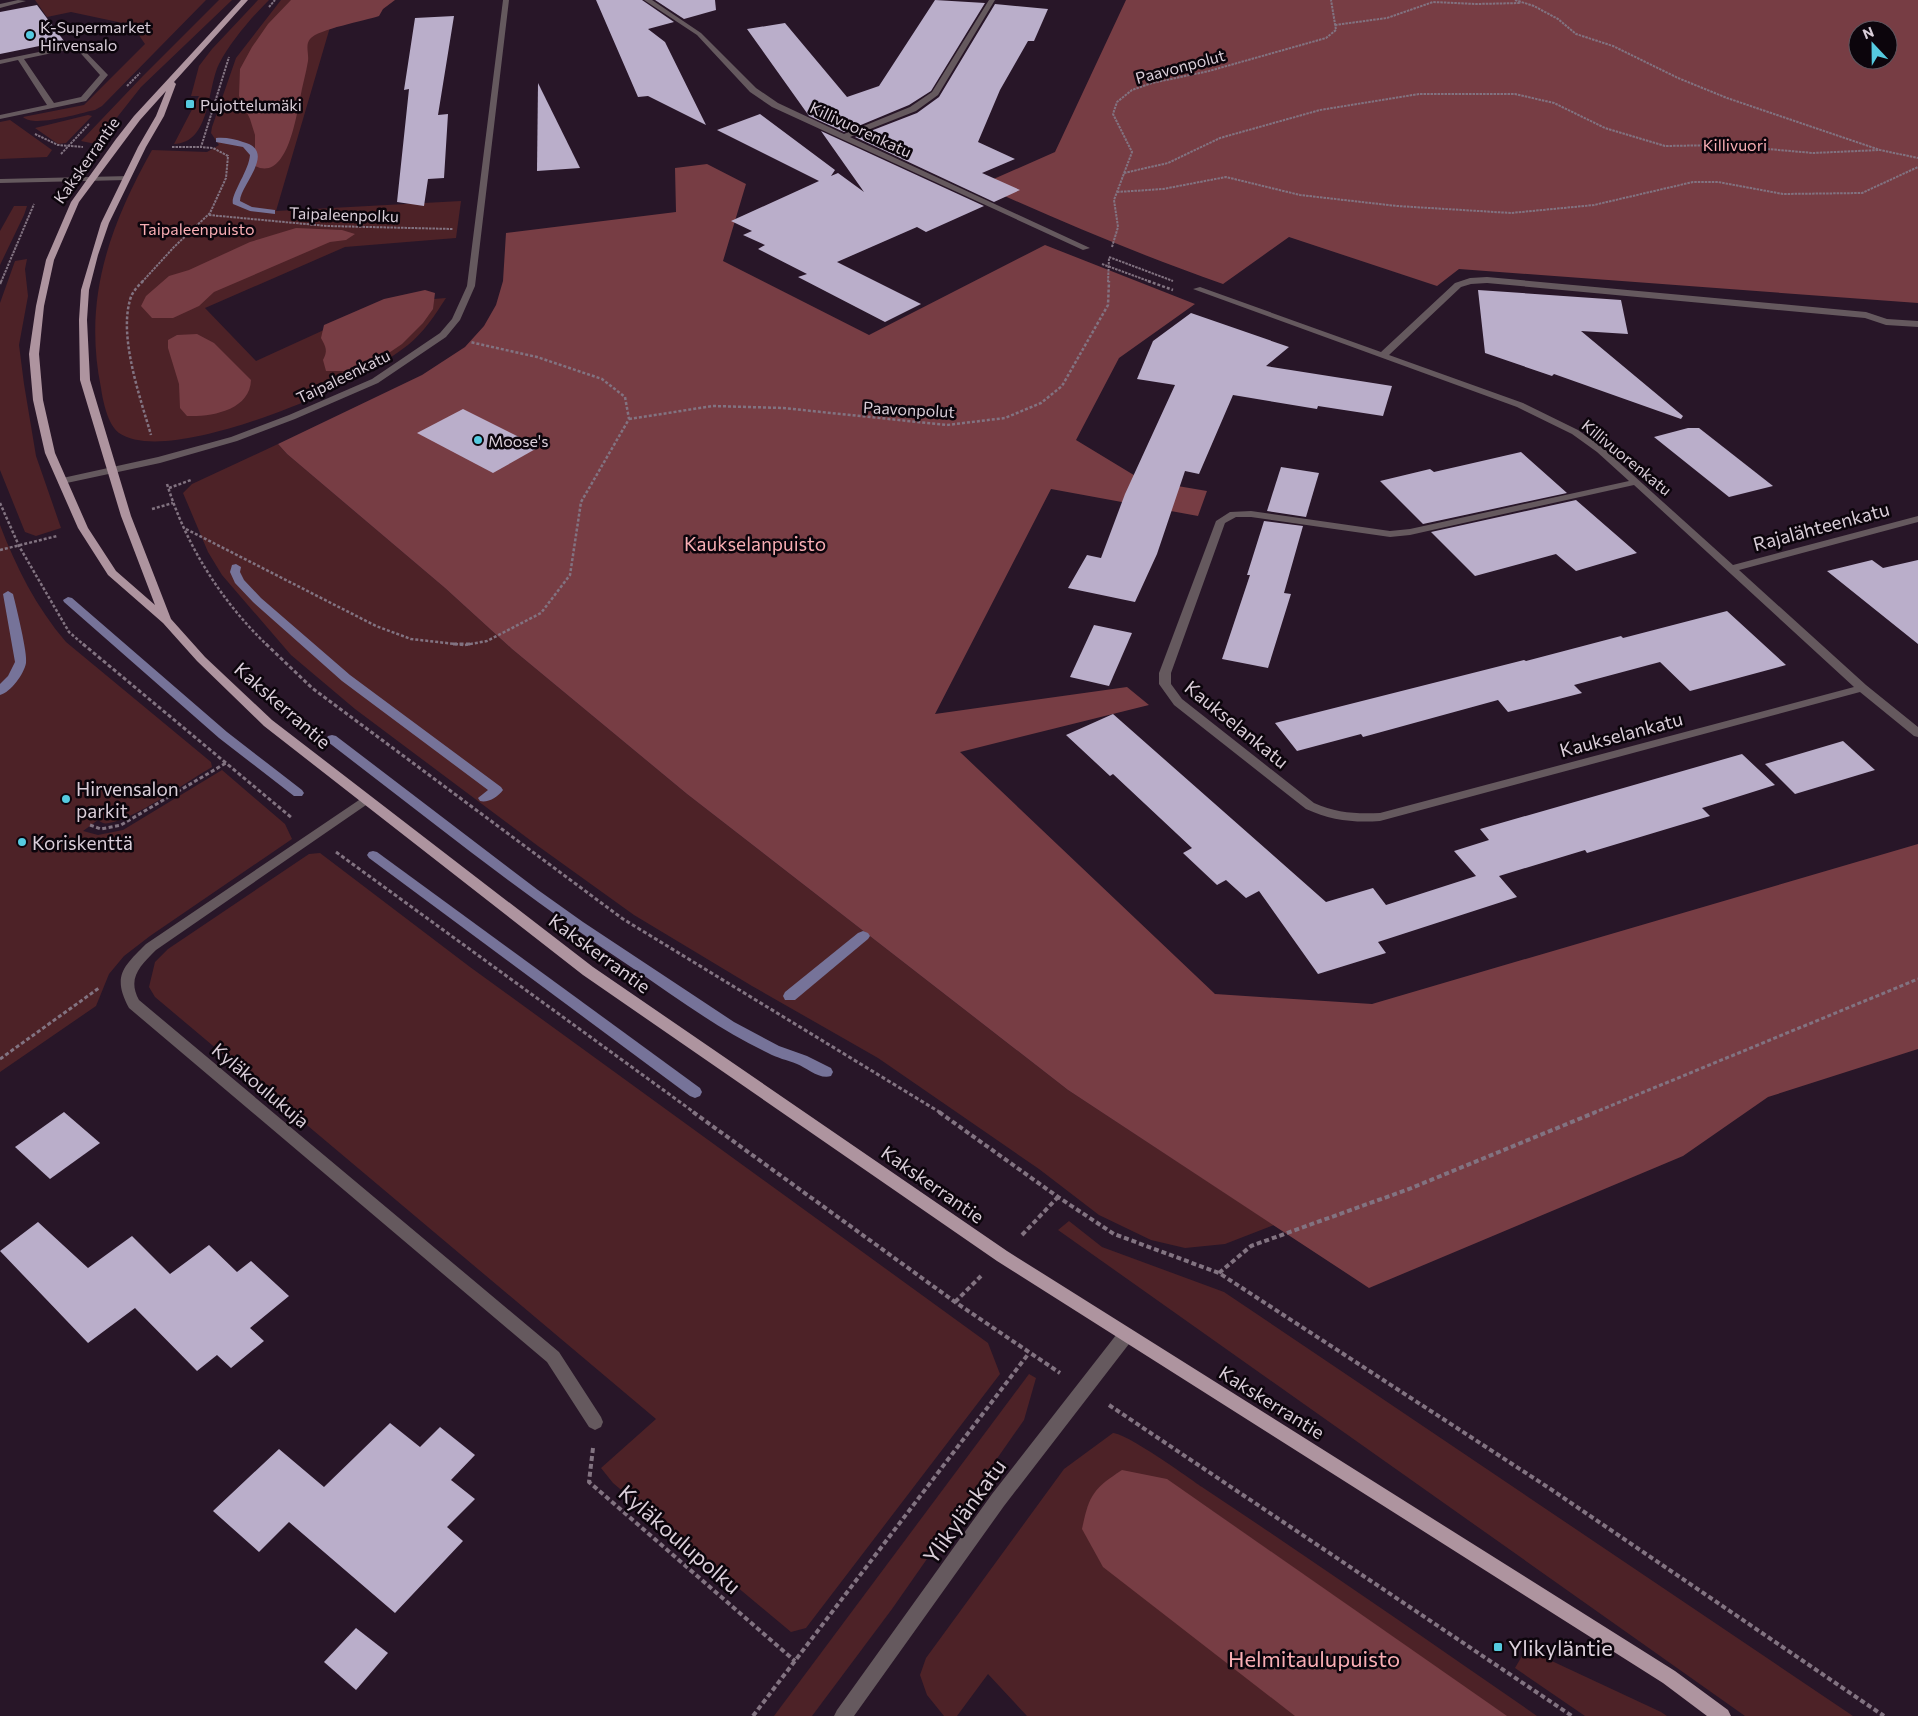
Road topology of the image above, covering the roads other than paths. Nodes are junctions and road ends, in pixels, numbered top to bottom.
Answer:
1 (245, 0) edge
2 (506, 0) edge
3 (648, 0) edge
4 (992, 0) edge
5 (23, 1) dead end
6 (0, 6) edge
7 (20, 58) junction
8 (0, 62) edge
9 (175, 77) junction
10 (52, 106) junction
11 (0, 117) edge
12 (843, 138) junction
13 (127, 178) junction
14 (92, 179) junction
15 (0, 181) edge
16 (1086, 248) road end
17 (1198, 289) road end
18 (1918, 324) edge
19 (1383, 355) junction
20 (112, 471) junction
21 (62, 481) junction
22 (1636, 482) junction
23 (1918, 519) edge
24 (1733, 568) junction
25 (167, 621) junction
26 (1862, 688) junction
27 (1918, 733) edge
28 (364, 800) junction
29 (1126, 1335) junction
30 (596, 1422) road end
31 (844, 1716) edge
32 (1722, 1716) edge

1 - 9 main road, Kakskerrantie
2 - 20 street, Taipaleenkatu
3 - 12 street, Killivuorenkatu
4 - 12 street
5 - 6 street
7 - 8 street
7 - 10 street
7 - 10 street
9 - 13 main road, Kakskerrantie
9 - 14 main road, Kakskerrantie
10 - 11 street
12 - 16 street, Killivuorenkatu
13 - 14 street
13 - 20 main road, Kakskerrantie
14 - 15 street
14 - 21 main road, Kakskerrantie
17 - 19 street, Killivuorenkatu
18 - 19 street
19 - 22 street, Killivuorenkatu
20 - 21 street, Taipaleenkatu
20 - 25 main road, Kakskerrantie
21 - 25 main road, Kakskerrantie
22 - 24 street, Killivuorenkatu
22 - 26 street, Kaukselankatu
23 - 24 street, Rajalähteenkatu
24 - 26 street, Killivuorenkatu
25 - 28 main road, Kakskerrantie
26 - 27 street, Killivuorenkatu
28 - 29 main road, Kakskerrantie
28 - 30 street, Kyläkoulukuja
29 - 31 street, Ylikylänkatu
29 - 32 main road, Kakskerrantie

